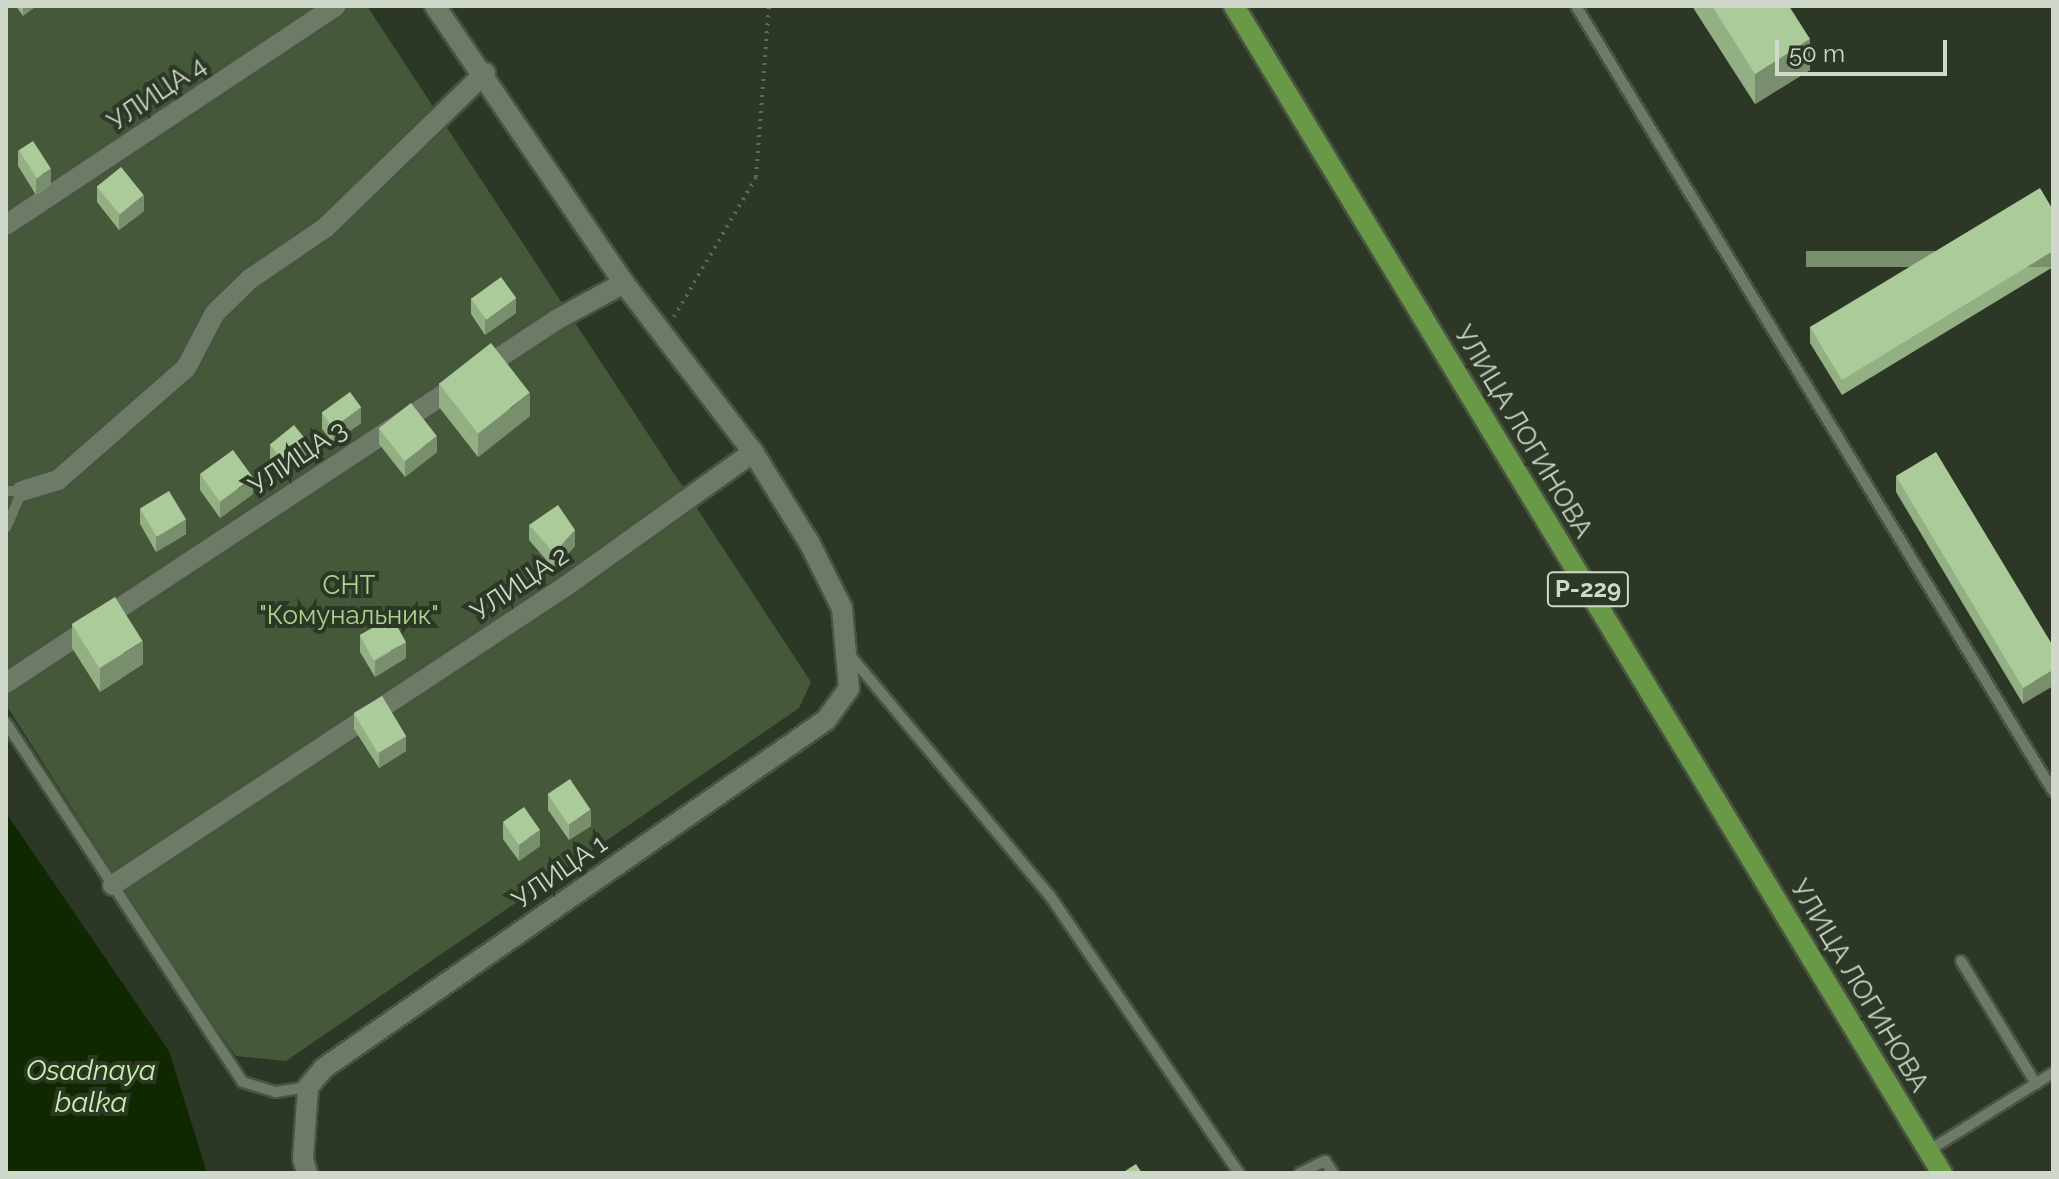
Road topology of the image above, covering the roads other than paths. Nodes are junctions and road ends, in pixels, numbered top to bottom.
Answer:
1 (336, 6) edge
2 (435, 6) edge
3 (1234, 6) edge
4 (1576, 6) edge
5 (485, 73) junction
6 (6, 225) edge
7 (624, 283) junction
8 (753, 452) junction
9 (14, 491) edge
10 (6, 528) edge
11 (848, 653) junction
12 (6, 683) edge
13 (6, 723) edge
14 (2053, 791) edge
15 (113, 885) junction
16 (1961, 961) dead end
17 (2053, 1073) edge
18 (2036, 1084) junction
19 (308, 1087) junction
20 (1928, 1151) junction
21 (307, 1173) edge
22 (1239, 1173) edge
23 (1300, 1173) edge
24 (1333, 1173) edge
25 (1942, 1173) edge

1 - 6 street, УЛИЦА 4
2 - 5 street
3 - 20 main road, УЛИЦА ЛОГИНОВА / Р-229
4 - 14 lane
5 - 7 street
5 - 9 street
7 - 8 street
7 - 12 street, УЛИЦА 3
8 - 11 street
8 - 15 street, УЛИЦА 2
9 - 10 lane
11 - 19 street, УЛИЦА 1
11 - 22 lane
13 - 15 lane
15 - 19 lane
16 - 18 lane
17 - 18 lane
18 - 20 lane
19 - 21 street
20 - 25 main road, УЛИЦА ЛОГИНОВА / Р-229
23 - 24 lane

